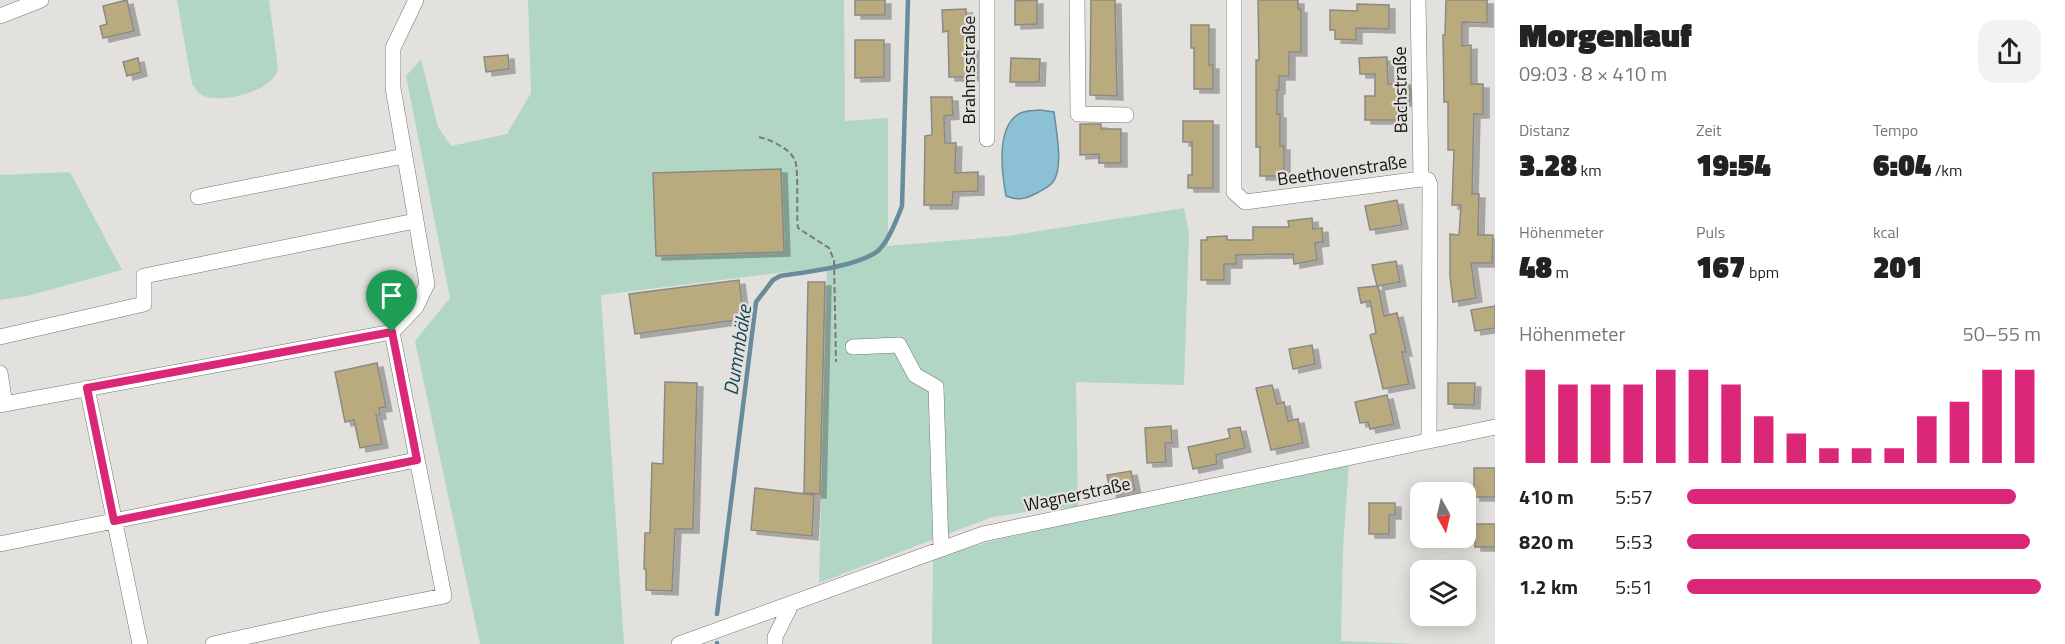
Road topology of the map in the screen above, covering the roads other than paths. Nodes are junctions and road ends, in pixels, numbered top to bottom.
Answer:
1 (41, 0) edge
2 (416, 0) edge
3 (987, 0) edge
4 (1077, 0) edge
5 (1234, 0) edge
6 (1418, 0) edge
7 (0, 16) edge
8 (1126, 115) dead end
9 (987, 139) dead end
10 (404, 156) junction
11 (1421, 179) junction
12 (198, 197) dead end
13 (416, 221) junction
14 (392, 332) junction
15 (0, 337) edge
16 (854, 347) dead end
17 (0, 373) edge
18 (87, 388) junction
19 (2, 404) edge
20 (1495, 427) edge
21 (1429, 440) junction
22 (417, 460) junction
23 (114, 521) junction
24 (0, 544) edge
25 (941, 549) junction
26 (792, 603) junction
27 (140, 644) edge
28 (213, 644) edge
29 (679, 644) edge
30 (775, 644) edge

1 - 7 street
2 - 10 street
3 - 9 street, Brahmsstraße
4 - 8 street
5 - 11 street, Beethovenstraße
6 - 11 street, Bachstraße
10 - 12 street
10 - 13 street
11 - 21 street, Beethovenstraße
13 - 14 street
13 - 15 street
14 - 18 street
14 - 22 street
16 - 25 street
17 - 19 street
18 - 19 street
18 - 23 street
20 - 21 street, Wagnerstraße
21 - 25 street, Wagnerstraße
22 - 23 street
22 - 28 street
23 - 24 street
23 - 27 street
25 - 26 street, Wagnerstraße
26 - 29 street, Wagnerstraße
26 - 30 street

